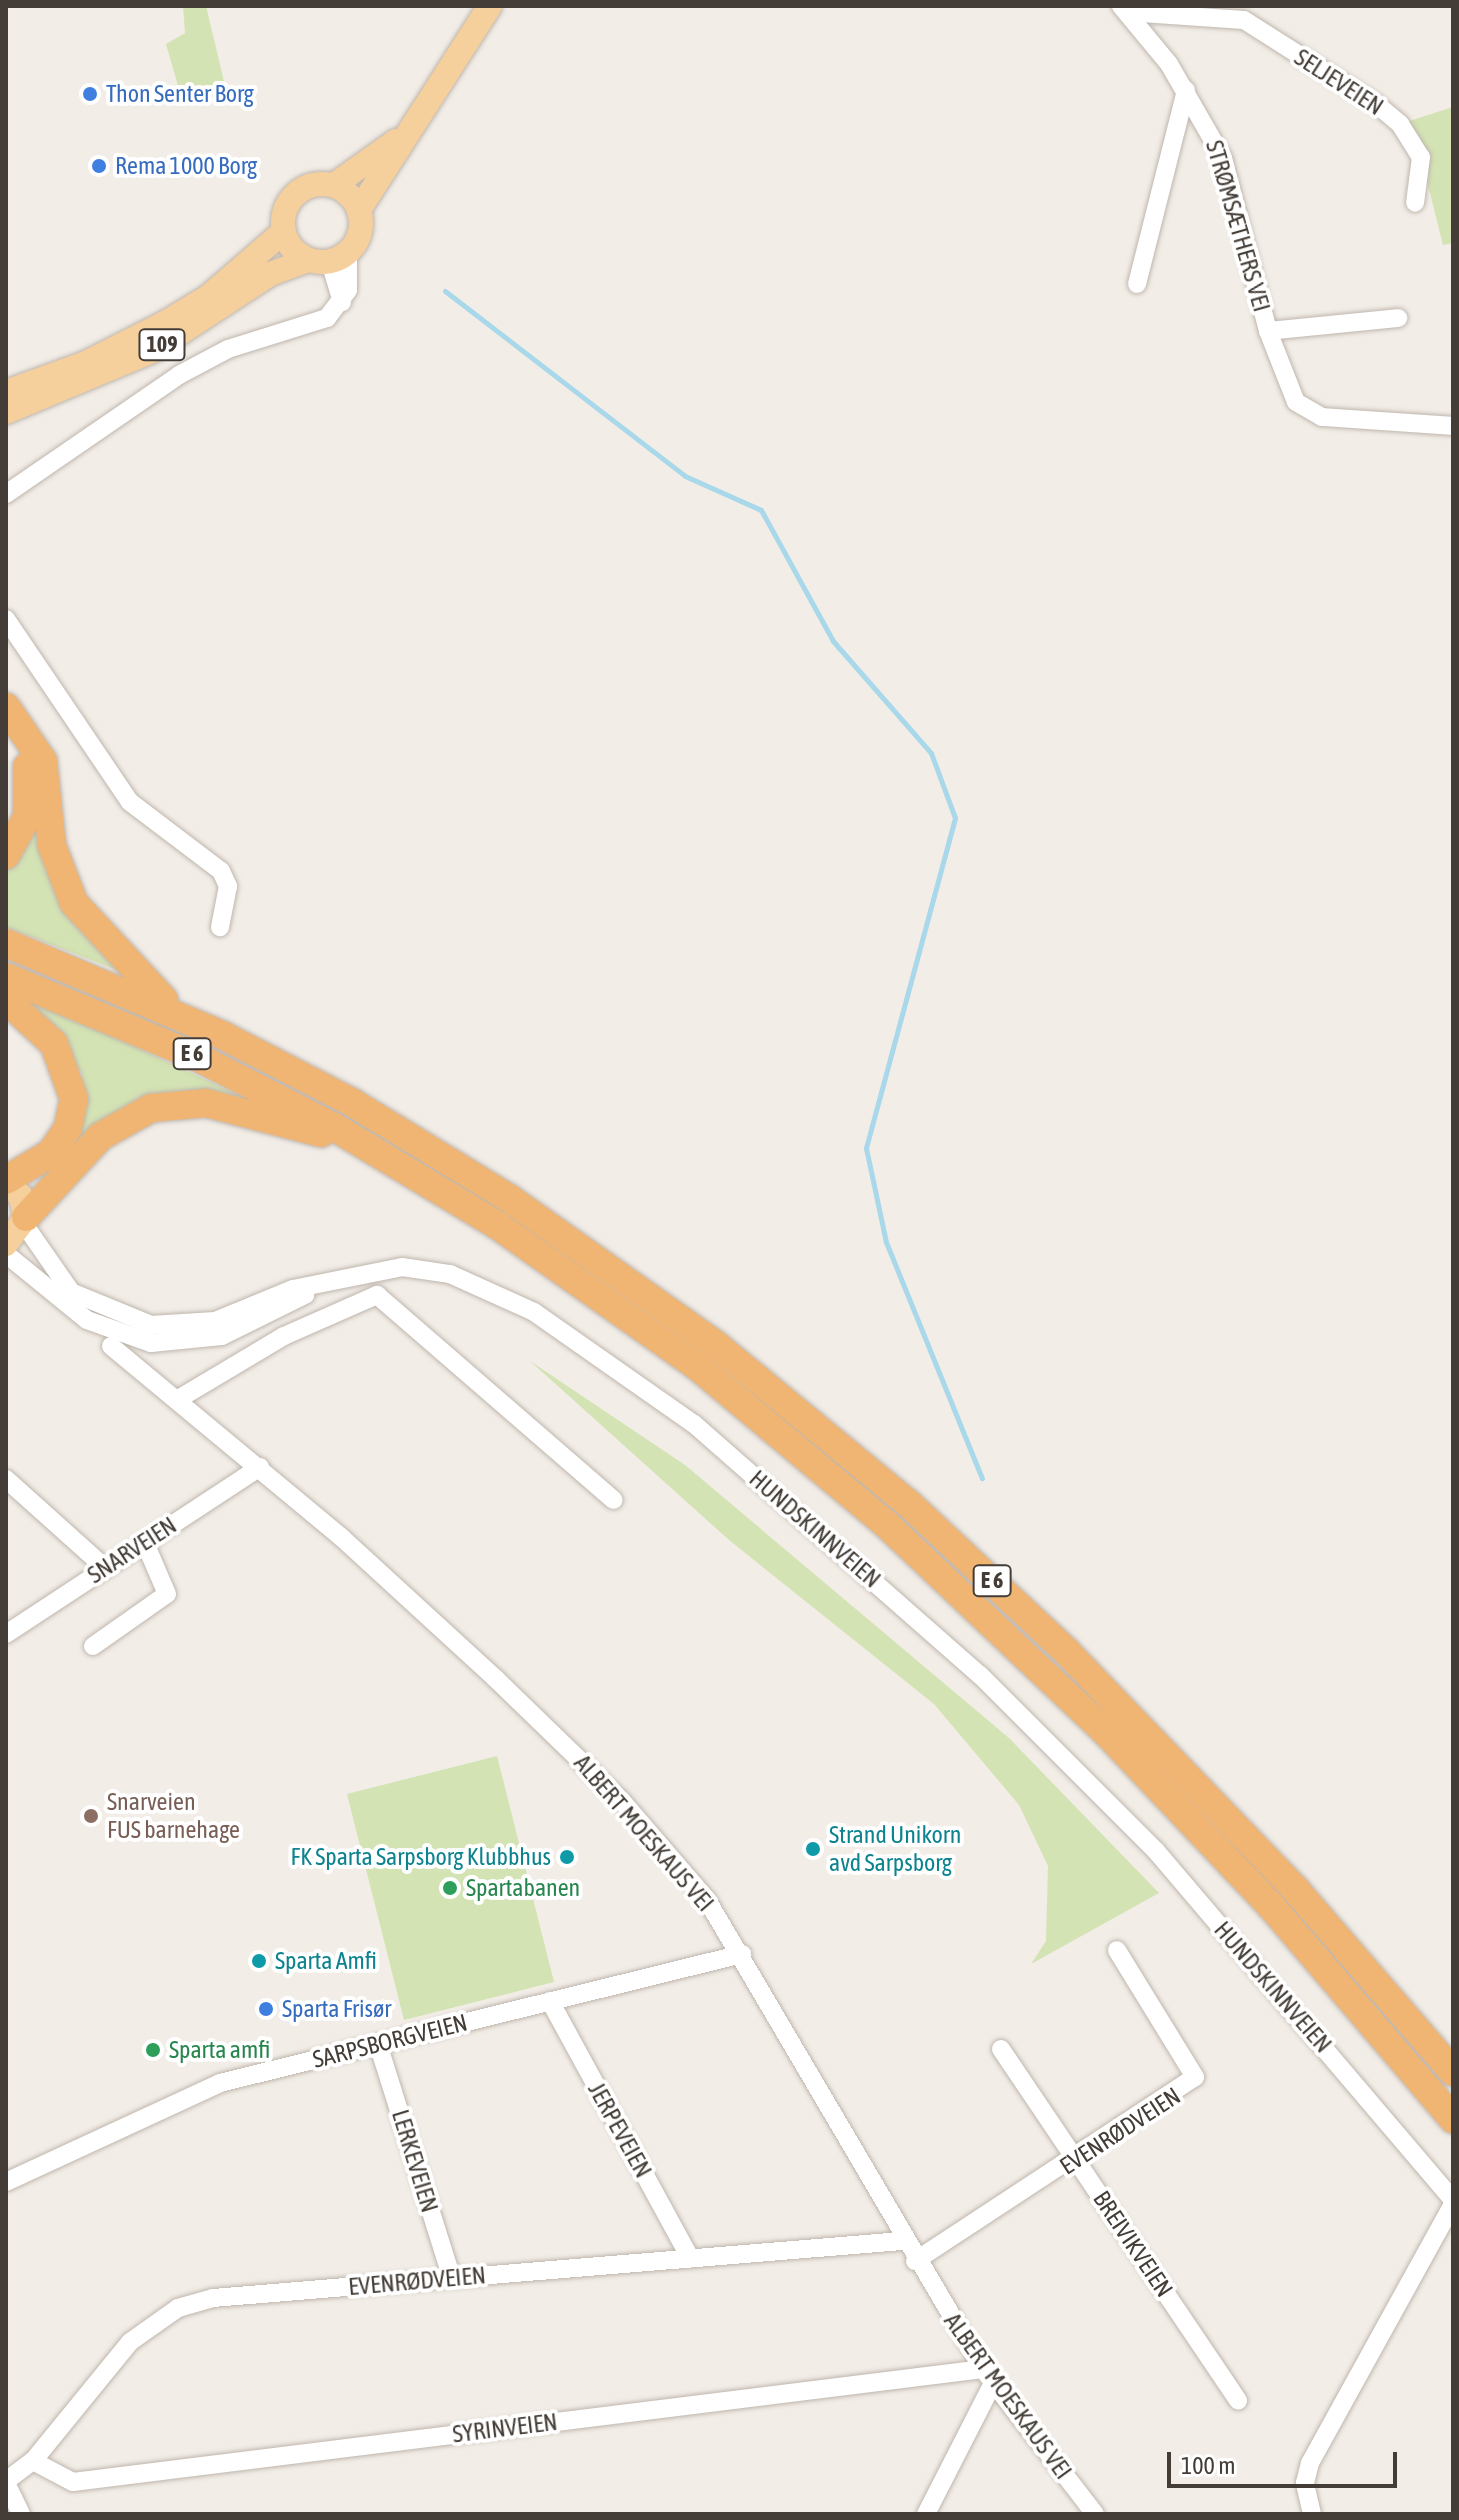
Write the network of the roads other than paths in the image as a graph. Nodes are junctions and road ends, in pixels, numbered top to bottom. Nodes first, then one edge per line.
1 (490, 6) edge
2 (1124, 9) edge
3 (1242, 13) edge
4 (1186, 90) junction
5 (404, 135) junction
6 (334, 185) junction
7 (1415, 203) dead end
8 (359, 210) junction
9 (283, 232) junction
10 (328, 258) junction
11 (1137, 284) dead end
12 (1398, 318) dead end
13 (1268, 331) junction
14 (6, 392) edge
15 (6, 412) edge
16 (1453, 426) edge
17 (6, 494) edge
18 (6, 619) edge
19 (6, 707) edge
20 (6, 728) edge
21 (6, 855) edge
22 (220, 927) dead end
23 (6, 943) edge
24 (6, 977) edge
25 (6, 1000) edge
26 (183, 1017) junction
27 (370, 1148) junction
28 (6, 1182) edge
29 (25, 1221) junction
30 (6, 1244) edge
31 (6, 1254) edge
32 (326, 1282) junction
33 (111, 1346) dead end
34 (180, 1398) junction
35 (260, 1467) junction
36 (6, 1479) edge
37 (614, 1500) dead end
38 (145, 1543) junction
39 (104, 1567) junction
40 (6, 1634) edge
41 (93, 1646) dead end
42 (1117, 1950) dead end
43 (742, 1954) junction
44 (550, 2001) junction
45 (378, 2044) junction
46 (1001, 2049) dead end
47 (1453, 2072) edge
48 (1453, 2119) edge
49 (6, 2160) edge
50 (1077, 2160) junction
51 (10, 2180) edge
52 (1453, 2202) edge
53 (902, 2241) junction
54 (690, 2258) junction
55 (915, 2261) junction
56 (452, 2278) junction
57 (988, 2376) junction
58 (1238, 2400) dead end
59 (33, 2461) junction
60 (6, 2482) edge
61 (21, 2514) edge
62 (926, 2514) edge
63 (1095, 2514) edge
64 (1312, 2514) edge
65 (1323, 2514) edge
66 (1333, 2514) edge

1 - 5 main road, 109
2 - 3 street
2 - 4 street, STRØMSÆTHERS VEI
3 - 7 street, SELJEVEIEN
4 - 11 street
4 - 13 street, STRØMSÆTHERS VEI
5 - 6 main road, 109
5 - 8 main road, 109
6 - 8 main road
6 - 9 main road, 109
8 - 10 main road, 109
9 - 10 main road
9 - 14 main road, 109
10 - 15 main road, 109
10 - 17 street
12 - 13 street, STRØMSÆTHERS VEI
13 - 16 street, STRØMSÆTHERS VEI
18 - 22 street
19 - 26 highway, E 6
20 - 21 highway
23 - 26 highway, E 6
24 - 27 highway, E 6
25 - 28 highway
26 - 47 highway, E 6
27 - 29 highway, E 6
27 - 48 highway, E 6
28 - 29 main road
29 - 30 main road
29 - 32 street, HUNDSKINNVEIEN
31 - 32 street
32 - 52 street, HUNDSKINNVEIEN
33 - 34 street, ALBERT MOESKAUS VEI
34 - 35 street, ALBERT MOESKAUS VEI
34 - 37 street
35 - 38 street, SNARVEIEN
35 - 43 street, ALBERT MOESKAUS VEI
36 - 39 street
38 - 39 street, SNARVEIEN
38 - 41 street
39 - 40 street, SNARVEIEN
42 - 50 street, EVENRØDVEIEN
43 - 44 street, SARPSBORGVEIEN
43 - 53 street, ALBERT MOESKAUS VEI
44 - 45 street, SARPSBORGVEIEN
44 - 54 street, JERPEVEIEN
45 - 51 street, SARPSBORGVEIEN
45 - 56 street, LERKEVEIEN
46 - 50 street, BREIVIKVEIEN
49 - 51 street
50 - 55 street, EVENRØDVEIEN
50 - 58 street, BREIVIKVEIEN
52 - 64 street
53 - 54 street, EVENRØDVEIEN
53 - 55 street, ALBERT MOESKAUS VEI
54 - 56 street, EVENRØDVEIEN
55 - 57 street, ALBERT MOESKAUS VEI
56 - 59 street, EVENRØDVEIEN
57 - 59 street, SYRINVEIEN
57 - 62 street
57 - 63 street, ALBERT MOESKAUS VEI
59 - 60 street, EVENRØDVEIEN
60 - 61 street
65 - 66 street

